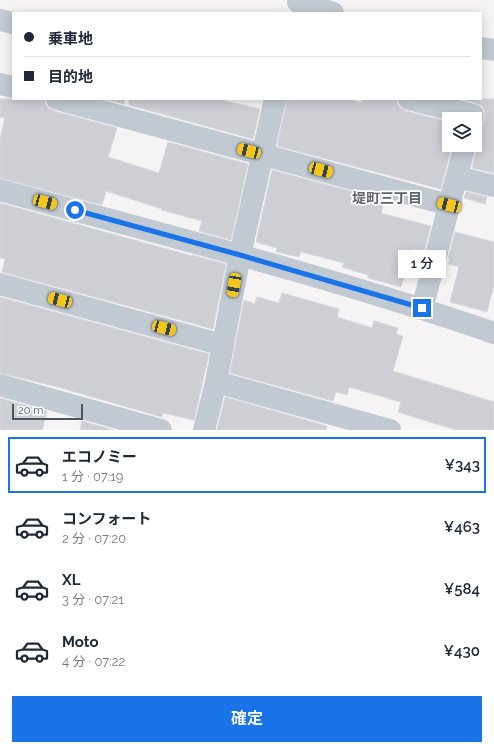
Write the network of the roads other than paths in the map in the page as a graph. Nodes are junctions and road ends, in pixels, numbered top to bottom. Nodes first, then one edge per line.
1 (297, 5) edge
2 (328, 12) edge
3 (0, 20) edge
4 (12, 23) edge
5 (482, 48) edge
6 (494, 50) edge
7 (0, 84) edge
8 (12, 87) edge
9 (60, 100) edge
10 (275, 100) edge
11 (413, 100) edge
12 (461, 112) edge
13 (463, 152) edge
14 (263, 155) junction
15 (457, 176) junction
16 (494, 186) edge
17 (0, 190) edge
18 (449, 205) junction
19 (240, 255) junction
20 (0, 284) edge
21 (422, 308) junction
22 (494, 333) edge
23 (223, 345) junction
24 (216, 382) junction
25 (0, 385) edge
26 (161, 430) edge
27 (204, 430) edge
28 (390, 430) edge

1 - 2 street
3 - 4 street
5 - 6 street
7 - 8 street
9 - 14 street
10 - 14 street
11 - 12 street
13 - 15 street
14 - 18 street
14 - 19 street
15 - 16 street
15 - 18 street
17 - 19 street
18 - 21 street
19 - 21 street
19 - 23 street
20 - 23 street
21 - 22 street
23 - 24 street
24 - 27 street
24 - 28 street
25 - 26 street

